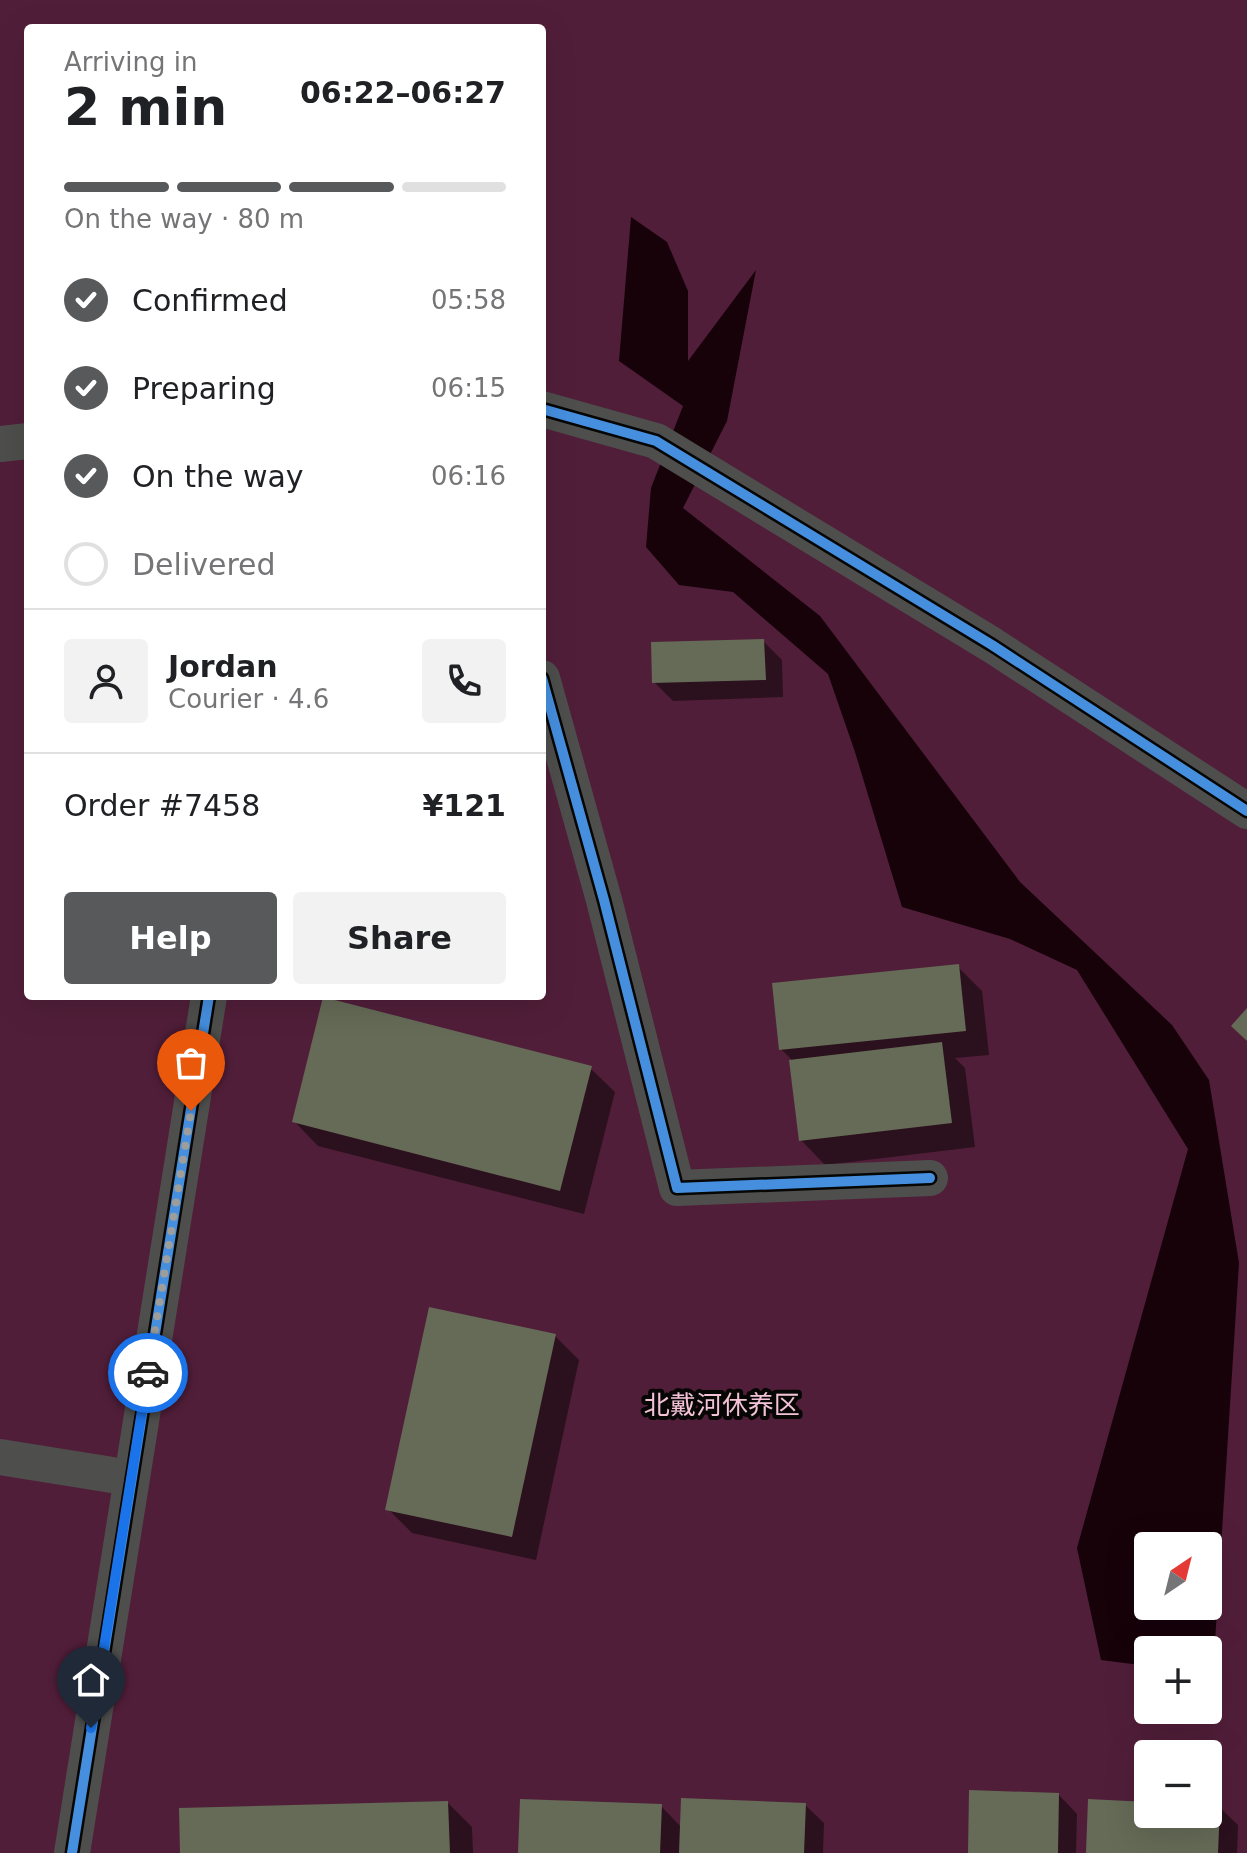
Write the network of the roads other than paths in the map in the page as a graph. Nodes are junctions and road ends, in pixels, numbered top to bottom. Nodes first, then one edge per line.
1 (546, 410) edge
2 (24, 441) edge
3 (0, 444) edge
4 (546, 692) edge
5 (1247, 811) edge
6 (208, 1000) edge
7 (930, 1178) dead end
8 (0, 1457) edge
9 (131, 1478) junction
10 (72, 1853) edge

1 - 5 street
2 - 3 street
4 - 7 street
6 - 9 street
8 - 9 street
9 - 10 street

